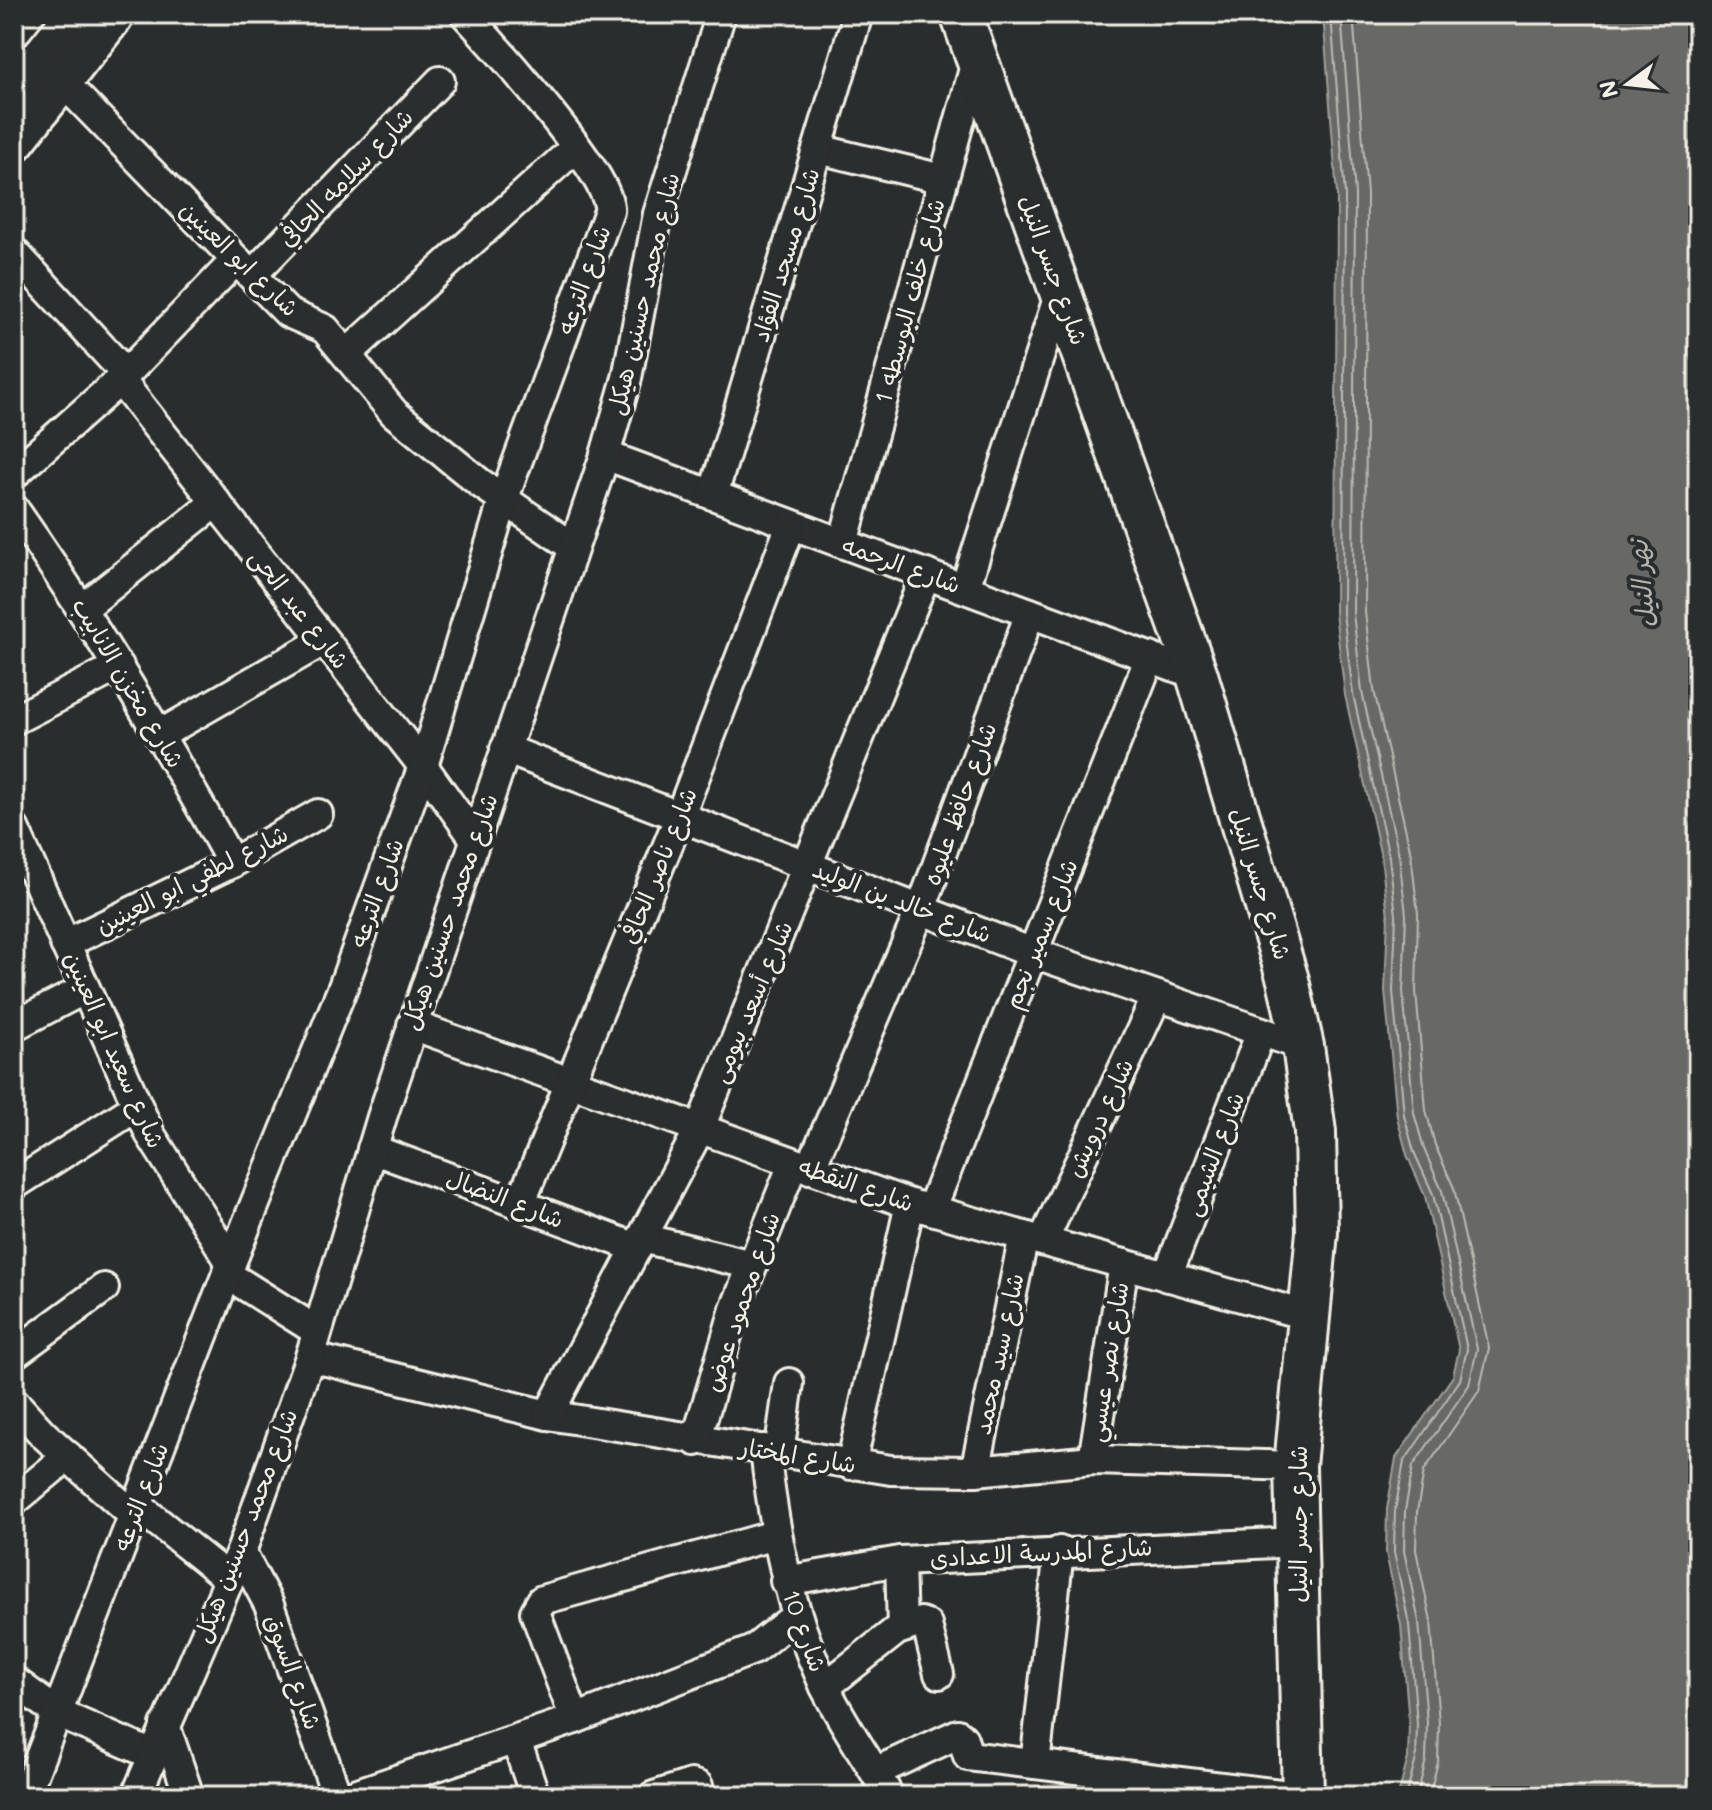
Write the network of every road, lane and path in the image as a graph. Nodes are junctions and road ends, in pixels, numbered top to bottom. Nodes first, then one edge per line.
1 (77, 14) edge
2 (114, 14) edge
3 (465, 14) edge
4 (721, 14) edge
5 (858, 14) edge
6 (961, 14) edge
7 (977, 58) junction
8 (30, 77) edge
9 (440, 81) dead end
10 (14, 141) edge
11 (575, 148) junction
12 (818, 149) junction
13 (943, 179) junction
14 (14, 252) edge
15 (244, 268) junction
16 (1060, 292) junction
17 (348, 353) junction
18 (123, 377) junction
19 (605, 455) junction
20 (14, 474) edge
21 (713, 495) junction
22 (504, 498) junction
23 (216, 502) junction
24 (14, 509) edge
25 (791, 525) junction
26 (843, 543) junction
27 (573, 547) junction
28 (926, 574) junction
29 (965, 588) junction
30 (83, 608) junction
31 (1030, 613) junction
32 (323, 641) junction
33 (1150, 657) junction
34 (119, 666) junction
35 (1197, 675) junction
36 (14, 720) edge
37 (161, 734) junction
38 (505, 749) junction
39 (423, 766) junction
40 (318, 814) dead end
41 (679, 818) junction
42 (14, 828) edge
43 (475, 839) junction
44 (232, 863) junction
45 (809, 867) junction
46 (22, 868) edge
47 (921, 909) junction
48 (65, 944) junction
49 (1033, 953) junction
50 (85, 989) junction
51 (1157, 996) junction
52 (412, 1025) junction
53 (14, 1026) edge
54 (1261, 1032) junction
55 (1303, 1046) junction
56 (570, 1085) junction
57 (136, 1107) junction
58 (699, 1130) junction
59 (372, 1149) junction
60 (802, 1167) junction
61 (14, 1185) edge
62 (520, 1204) junction
63 (921, 1207) junction
64 (1033, 1239) junction
65 (640, 1243) junction
66 (1124, 1264) junction
67 (752, 1265) junction
68 (230, 1269) junction
69 (1167, 1277) junction
70 (104, 1288) dead end
71 (1309, 1316) junction
72 (313, 1344) junction
73 (14, 1354) edge
74 (789, 1383) dead end
75 (14, 1402) edge
76 (548, 1415) junction
77 (696, 1441) junction
78 (772, 1451) junction
79 (68, 1456) junction
80 (1093, 1460) junction
81 (851, 1465) junction
82 (1295, 1466) junction
83 (975, 1471) junction
84 (14, 1501) edge
85 (136, 1511) junction
86 (775, 1535) junction
87 (1298, 1542) junction
88 (1059, 1551) junction
89 (241, 1552) junction
90 (900, 1561) junction
91 (229, 1579) junction
92 (785, 1581) junction
93 (796, 1616) junction
94 (902, 1628) junction
95 (939, 1674) dead end
96 (14, 1681) edge
97 (825, 1687) junction
98 (57, 1713) junction
99 (575, 1719) junction
100 (165, 1725) junction
101 (516, 1740) junction
102 (153, 1755) junction
103 (1035, 1764) junction
104 (882, 1784) edge
105 (1114, 1785) edge
106 (25, 1796) edge
107 (136, 1796) edge
108 (189, 1796) edge
109 (337, 1796) edge
110 (349, 1796) edge
111 (535, 1796) edge
112 (654, 1796) edge
113 (701, 1796) edge
114 (1297, 1796) edge
115 (1303, 1796) edge

1 - 8 street
2 - 8 street
3 - 11 street, شارع الترعه
4 - 19 street, شارع محمد حسنين هيكل
5 - 12 street, شارع مسجد الفؤاد
6 - 7 street, شارع جسر النيل
7 - 13 street, شارع خلف البوسطه 1
7 - 16 street, شارع جسر النيل
8 - 10 street
8 - 15 street, شارع ابو العينين
9 - 15 street, شارع سلامه الحافي
11 - 17 street
11 - 22 street, شارع الترعه
12 - 13 street
12 - 21 street, شارع مسجد الفؤاد
13 - 26 street, شارع خلف البوسطه 1
14 - 18 street, شارع عبد الحى
15 - 17 street, شارع ابو العينين
15 - 18 street
16 - 29 street
16 - 35 street, شارع جسر النيل
17 - 22 street, شارع ابو العينين
18 - 20 street
18 - 23 street, شارع عبد الحى
19 - 21 street, شارع الرحمه
19 - 27 street, شارع محمد حسنين هيكل
21 - 25 street, شارع الرحمه
22 - 27 street, شارع ابو العينين
22 - 39 street, شارع الترعه
23 - 30 street
23 - 32 street, شارع عبد الحى
24 - 30 street, شارع مخزن الانابيب
25 - 26 street, شارع الرحمه
25 - 41 street, شارع ناصر الحافي
26 - 28 street, شارع الرحمه
27 - 38 street, شارع محمد حسنين هيكل
28 - 29 street, شارع الرحمه
28 - 45 street, شارع أسعد بيومى
29 - 31 street, شارع الرحمه
30 - 34 street, شارع مخزن الانابيب
31 - 33 street, شارع الرحمه
31 - 47 street, شارع حافظ عليوه
32 - 37 street
32 - 39 street, شارع عبد الحى
33 - 35 street, شارع الرحمه
33 - 49 street, شارع سمير نجم
34 - 36 street
34 - 37 street, شارع مخزن الانابيب
35 - 55 street, شارع جسر النيل
37 - 44 street, شارع مخزن الانابيب
38 - 41 street, شارع خالد بن الوليد
38 - 43 street, شارع محمد حسنين هيكل
39 - 43 street, شارع عبد الحى
39 - 68 street, شارع الترعه
40 - 44 street, شارع لطفي ابو العينين
41 - 45 street, شارع خالد بن الوليد
41 - 56 street, شارع ناصر الحافي
42 - 46 street, شارع سعيد ابو العينين
43 - 52 street, شارع محمد حسنين هيكل
44 - 48 street, شارع لطفي ابو العينين
45 - 47 street, شارع خالد بن الوليد
45 - 58 street, شارع أسعد بيومى
46 - 48 street, شارع سعيد ابو العينين
47 - 49 street, شارع خالد بن الوليد
47 - 60 street, شارع حافظ عليوه
48 - 50 street, شارع سعيد ابو العينين
49 - 51 street, شارع خالد بن الوليد
49 - 63 street, شارع سمير نجم
50 - 53 street
50 - 57 street, شارع سعيد ابو العينين
51 - 54 street, شارع خالد بن الوليد
51 - 64 street, شارع درويش
52 - 56 street, شارع النقطه
52 - 59 street, شارع محمد حسنين هيكل
54 - 55 street, شارع خالد بن الوليد
54 - 69 street, شارع الشيمى
55 - 71 street, شارع جسر النيل
56 - 58 street, شارع النقطه
56 - 62 street, شارع ناصر الحافي
57 - 61 street
57 - 68 street, شارع سعيد ابو العينين
58 - 60 street, شارع النقطه
58 - 65 street, شارع أسعد بيومى
59 - 62 street, شارع النضال
59 - 72 street, شارع محمد حسنين هيكل
60 - 63 street, شارع النقطه
60 - 67 street, شارع محمود عوض
62 - 65 street, شارع النضال
63 - 64 street, شارع النقطه
63 - 81 street, شارع سمير نجم
64 - 66 street, شارع النقطه
64 - 83 street, شارع سيد محمد
65 - 67 street, شارع النضال
65 - 76 street, شارع أسعد بيومى
66 - 69 street, شارع النقطه
66 - 80 street, شارع نصر عيسي
67 - 77 street, شارع محمود عوض
68 - 72 street, شارع المختار
68 - 85 street, شارع الترعه
69 - 71 street, شارع النقطه
70 - 73 street
71 - 82 street, شارع جسر النيل
72 - 76 street, شارع المختار
72 - 89 street, شارع محمد حسنين هيكل
74 - 78 street, شارع 10
75 - 79 street
76 - 77 street, شارع المختار
77 - 78 street, شارع المختار
78 - 81 street, شارع المختار
78 - 86 street, شارع 10
79 - 84 street
79 - 85 street
80 - 82 street, شارع المختار
80 - 83 street, شارع المختار
81 - 83 street, شارع المختار
82 - 87 street, شارع جسر النيل
85 - 91 street
85 - 98 street, شارع الترعه
86 - 92 street, شارع 10
86 - 99 street
87 - 88 street, شارع المدرسة الاعدادى
87 - 115 street, شارع جسر النيل
88 - 90 street, شارع المدرسة الاعدادى
88 - 103 street
89 - 91 street, شارع محمد حسنين هيكل
89 - 109 street, شارع السوق
90 - 92 street, شارع المدرسة الاعدادى
90 - 94 street
91 - 100 street, شارع محمد حسنين هيكل
92 - 93 street, شارع 10
93 - 97 street, شارع 10
93 - 99 street
94 - 95 street
94 - 97 street
96 - 98 street
97 - 104 street, شارع 10
98 - 102 street
98 - 106 street, شارع الترعه
99 - 101 street
100 - 102 street, شارع محمد حسنين هيكل
100 - 108 street
101 - 110 street
101 - 111 street
102 - 107 street, شارع محمد حسنين هيكل
103 - 104 street
103 - 105 street
105 - 114 street
112 - 113 street

